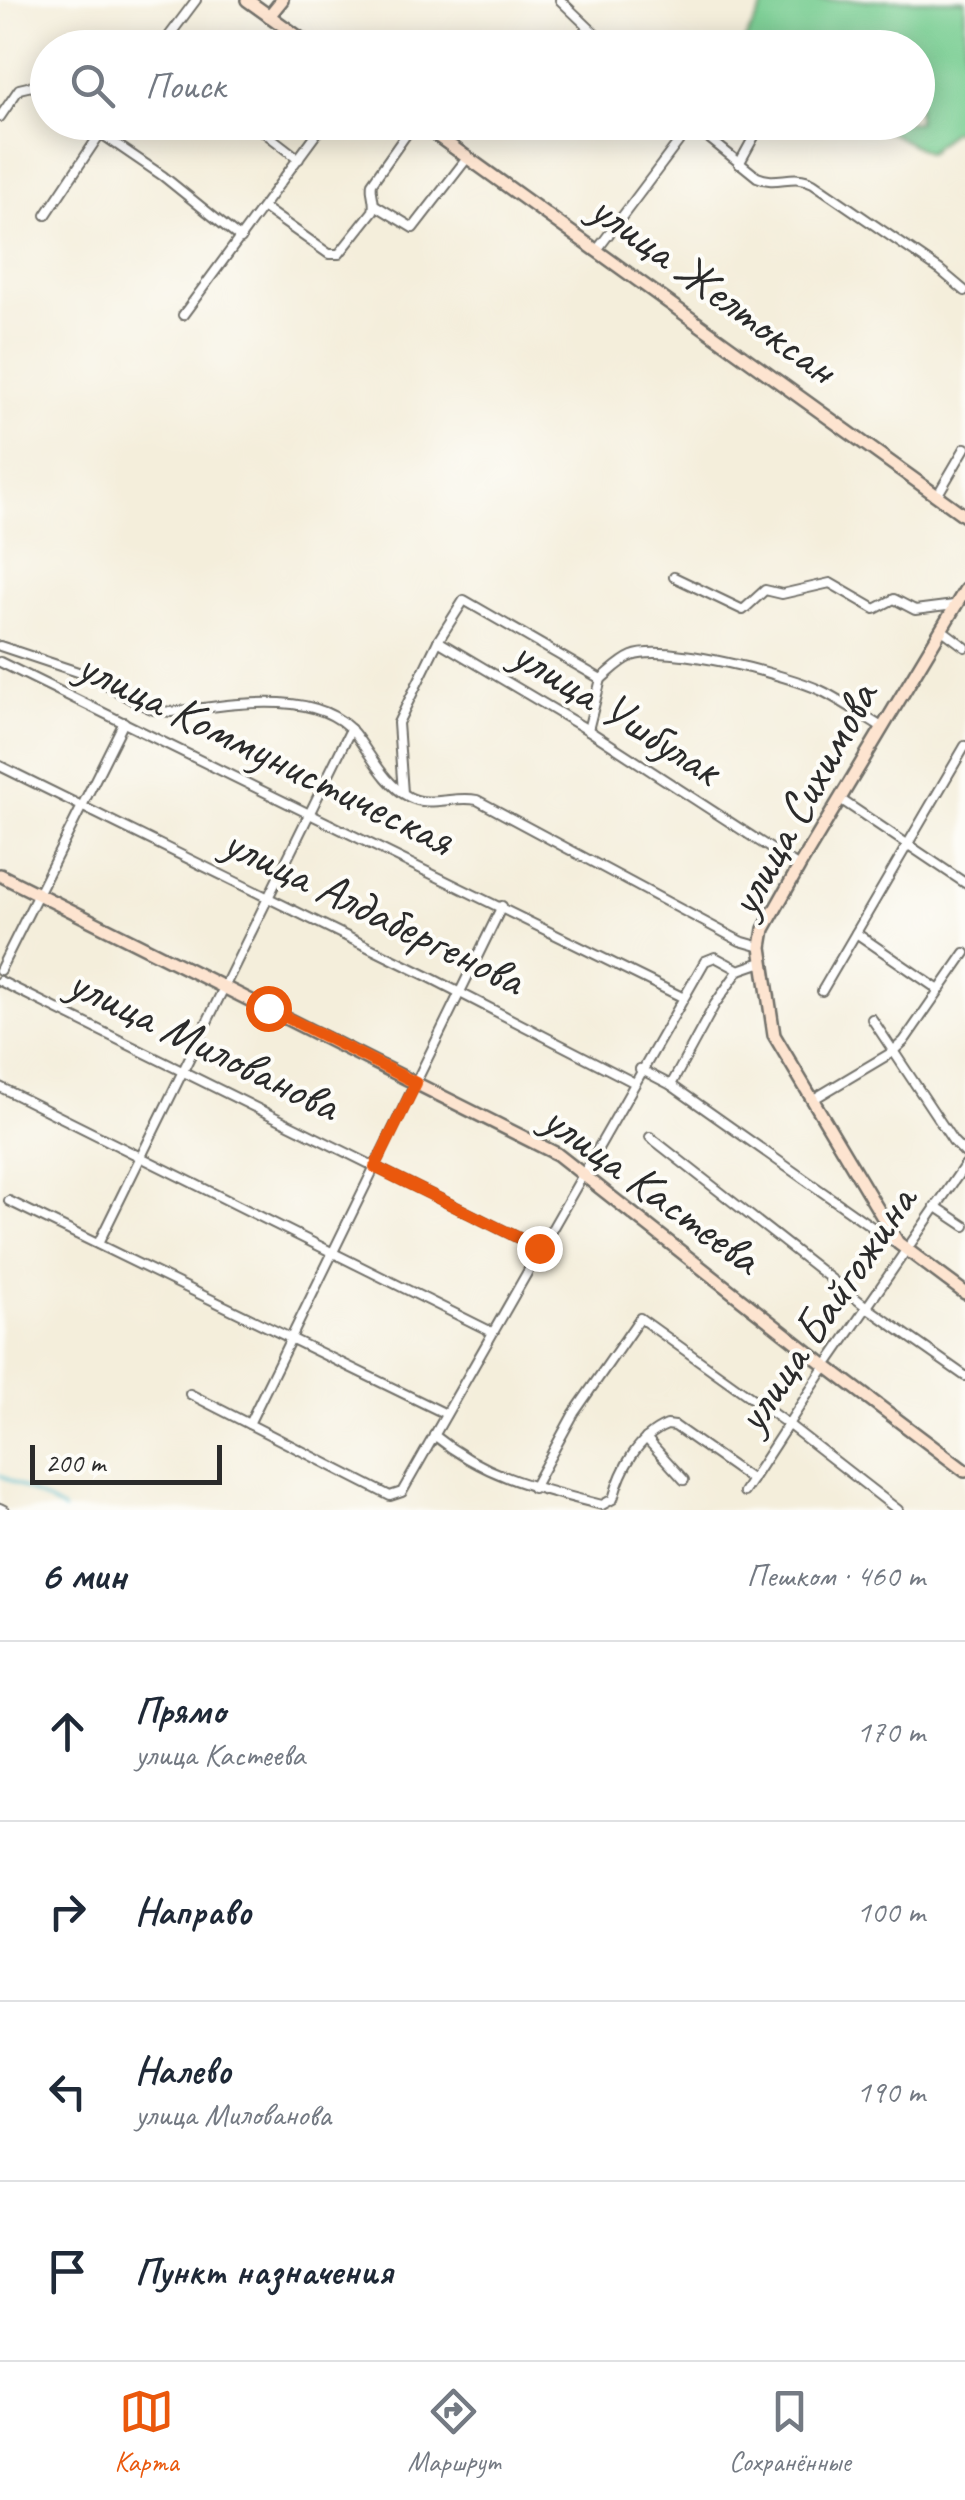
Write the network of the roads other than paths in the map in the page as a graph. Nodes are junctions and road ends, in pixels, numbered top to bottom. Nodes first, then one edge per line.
1 (196, 0) edge
2 (247, 0) edge
3 (282, 0) edge
4 (560, 0) edge
5 (269, 16) junction
6 (174, 30) edge
7 (289, 30) edge
8 (591, 30) edge
9 (30, 86) edge
10 (0, 117) edge
11 (96, 140) edge
12 (109, 140) edge
13 (274, 140) edge
14 (313, 140) edge
15 (403, 140) edge
16 (443, 140) edge
17 (678, 140) edge
18 (710, 140) edge
19 (752, 140) edge
20 (468, 157) junction
21 (299, 160) junction
22 (739, 164) junction
23 (375, 206) junction
24 (264, 208) junction
25 (46, 214) dead end
26 (241, 239) junction
27 (597, 250) junction
28 (965, 292) edge
29 (183, 316) dead end
30 (965, 448) edge
31 (937, 496) junction
32 (965, 516) edge
33 (674, 578) dead end
34 (965, 590) edge
35 (954, 605) junction
36 (941, 629) junction
37 (438, 640) junction
38 (0, 646) edge
39 (965, 647) edge
40 (0, 662) edge
41 (601, 679) junction
42 (124, 722) junction
43 (882, 728) junction
44 (351, 729) junction
45 (588, 730) junction
46 (965, 746) edge
47 (0, 766) edge
48 (403, 794) junction
49 (840, 799) junction
50 (81, 808) junction
51 (311, 813) junction
52 (908, 846) junction
53 (799, 867) junction
54 (0, 875) edge
55 (965, 884) edge
56 (38, 894) junction
57 (268, 899) junction
58 (502, 906) junction
59 (856, 933) junction
60 (761, 947) junction
61 (965, 953) edge
62 (762, 962) junction
63 (0, 970) edge
64 (739, 970) junction
65 (0, 981) edge
66 (224, 986) junction
67 (940, 990) junction
68 (822, 991) dead end
69 (460, 993) junction
70 (682, 997) junction
71 (872, 1019) dead end
72 (892, 1052) junction
73 (640, 1069) junction
74 (183, 1071) junction
75 (633, 1082) junction
76 (416, 1083) junction
77 (671, 1085) junction
78 (0, 1087) edge
79 (812, 1100) junction
80 (650, 1137) dead end
81 (965, 1152) edge
82 (140, 1158) junction
83 (965, 1166) edge
84 (375, 1167) junction
85 (583, 1172) junction
86 (10, 1201) dead end
87 (935, 1206) junction
88 (965, 1226) edge
89 (98, 1244) junction
90 (902, 1247) junction
91 (539, 1248) junction
92 (334, 1253) junction
93 (965, 1293) edge
94 (868, 1308) junction
95 (492, 1332) junction
96 (292, 1339) junction
97 (826, 1366) junction
98 (965, 1376) edge
99 (190, 1394) dead end
100 (446, 1414) junction
101 (249, 1424) junction
102 (789, 1425) junction
103 (434, 1435) junction
104 (646, 1438) junction
105 (965, 1471) edge
106 (678, 1478) dead end
107 (752, 1480) junction
108 (533, 1488) junction
109 (744, 1492) dead end
110 (898, 1510) edge

1 - 6 street
2 - 5 street
3 - 5 street
4 - 8 street
5 - 7 street
9 - 10 street
11 - 25 street
12 - 26 street
13 - 21 street
14 - 21 street
15 - 23 street
16 - 20 street, улица Желтоксан
17 - 27 street
18 - 22 street
19 - 22 street
20 - 23 street
20 - 27 street, улица Желтоксан
21 - 24 street
22 - 28 street
23 - 24 street
24 - 26 street
26 - 29 street
27 - 31 street, улица Желтоксан
30 - 31 street
31 - 32 street, улица Желтоксан
33 - 35 street
34 - 35 street, улица Сихимова
35 - 36 street, улица Сихимова
36 - 39 street
36 - 43 street, улица Сихимова
37 - 41 street, улица Ушбулак
37 - 45 street, улица Ушбулак
37 - 48 street
38 - 44 street
40 - 42 street, улица Коммунистическая
41 - 43 street
41 - 45 street
42 - 50 street
42 - 51 street, улица Коммунистическая
43 - 49 street, улица Сихимова
44 - 48 street
44 - 51 street
45 - 53 street, улица Ушбулак
46 - 52 street
47 - 50 street, улица Алдабергенова
48 - 60 street
49 - 52 street
49 - 53 street, улица Сихимова
50 - 56 street
50 - 57 street, улица Алдабергенова
51 - 57 street
51 - 58 street, улица Коммунистическая
52 - 55 street
52 - 59 street
53 - 60 street, улица Сихимова
54 - 56 street, улица Кастеева
56 - 63 street
56 - 66 street, улица Кастеева
57 - 66 street
57 - 69 street, улица Алдабергенова
58 - 69 street
58 - 70 street, улица Коммунистическая
59 - 67 street
59 - 68 street
60 - 62 street, улица Сихимова
61 - 67 street
62 - 64 street, улица Сихимова
62 - 79 street
64 - 70 street
64 - 77 street, улица Сихимова
65 - 74 street, улица Милованова
66 - 74 street
66 - 76 street, улица Кастеева
67 - 72 street
69 - 75 street, улица Алдабергенова
69 - 76 street
70 - 73 street
71 - 72 street
72 - 79 street
72 - 81 street
73 - 75 street
73 - 77 street
74 - 82 street
74 - 84 street, улица Милованова
75 - 85 street
76 - 84 street
76 - 85 street, улица Кастеева
77 - 90 street
78 - 82 street
79 - 90 street
80 - 94 street
82 - 89 street
82 - 92 street
83 - 87 street, улица Байгожина
84 - 91 street, улица Милованова
84 - 92 street
85 - 91 street
85 - 97 street, улица Кастеева
86 - 89 street
87 - 88 street
87 - 90 street, улица Байгожина
89 - 96 street
90 - 93 street
90 - 94 street, улица Байгожина
91 - 95 street
92 - 95 street
92 - 96 street
94 - 97 street, улица Байгожина
94 - 98 street
95 - 100 street
96 - 100 street
96 - 101 street
97 - 102 street, улица Байгожина
97 - 105 street, улица Кастеева
99 - 101 street
100 - 103 street
101 - 103 street
102 - 107 street, улица Байгожина
102 - 108 street
102 - 110 street
103 - 108 street
104 - 106 street
104 - 107 street
104 - 108 street
107 - 109 street, улица Байгожина

